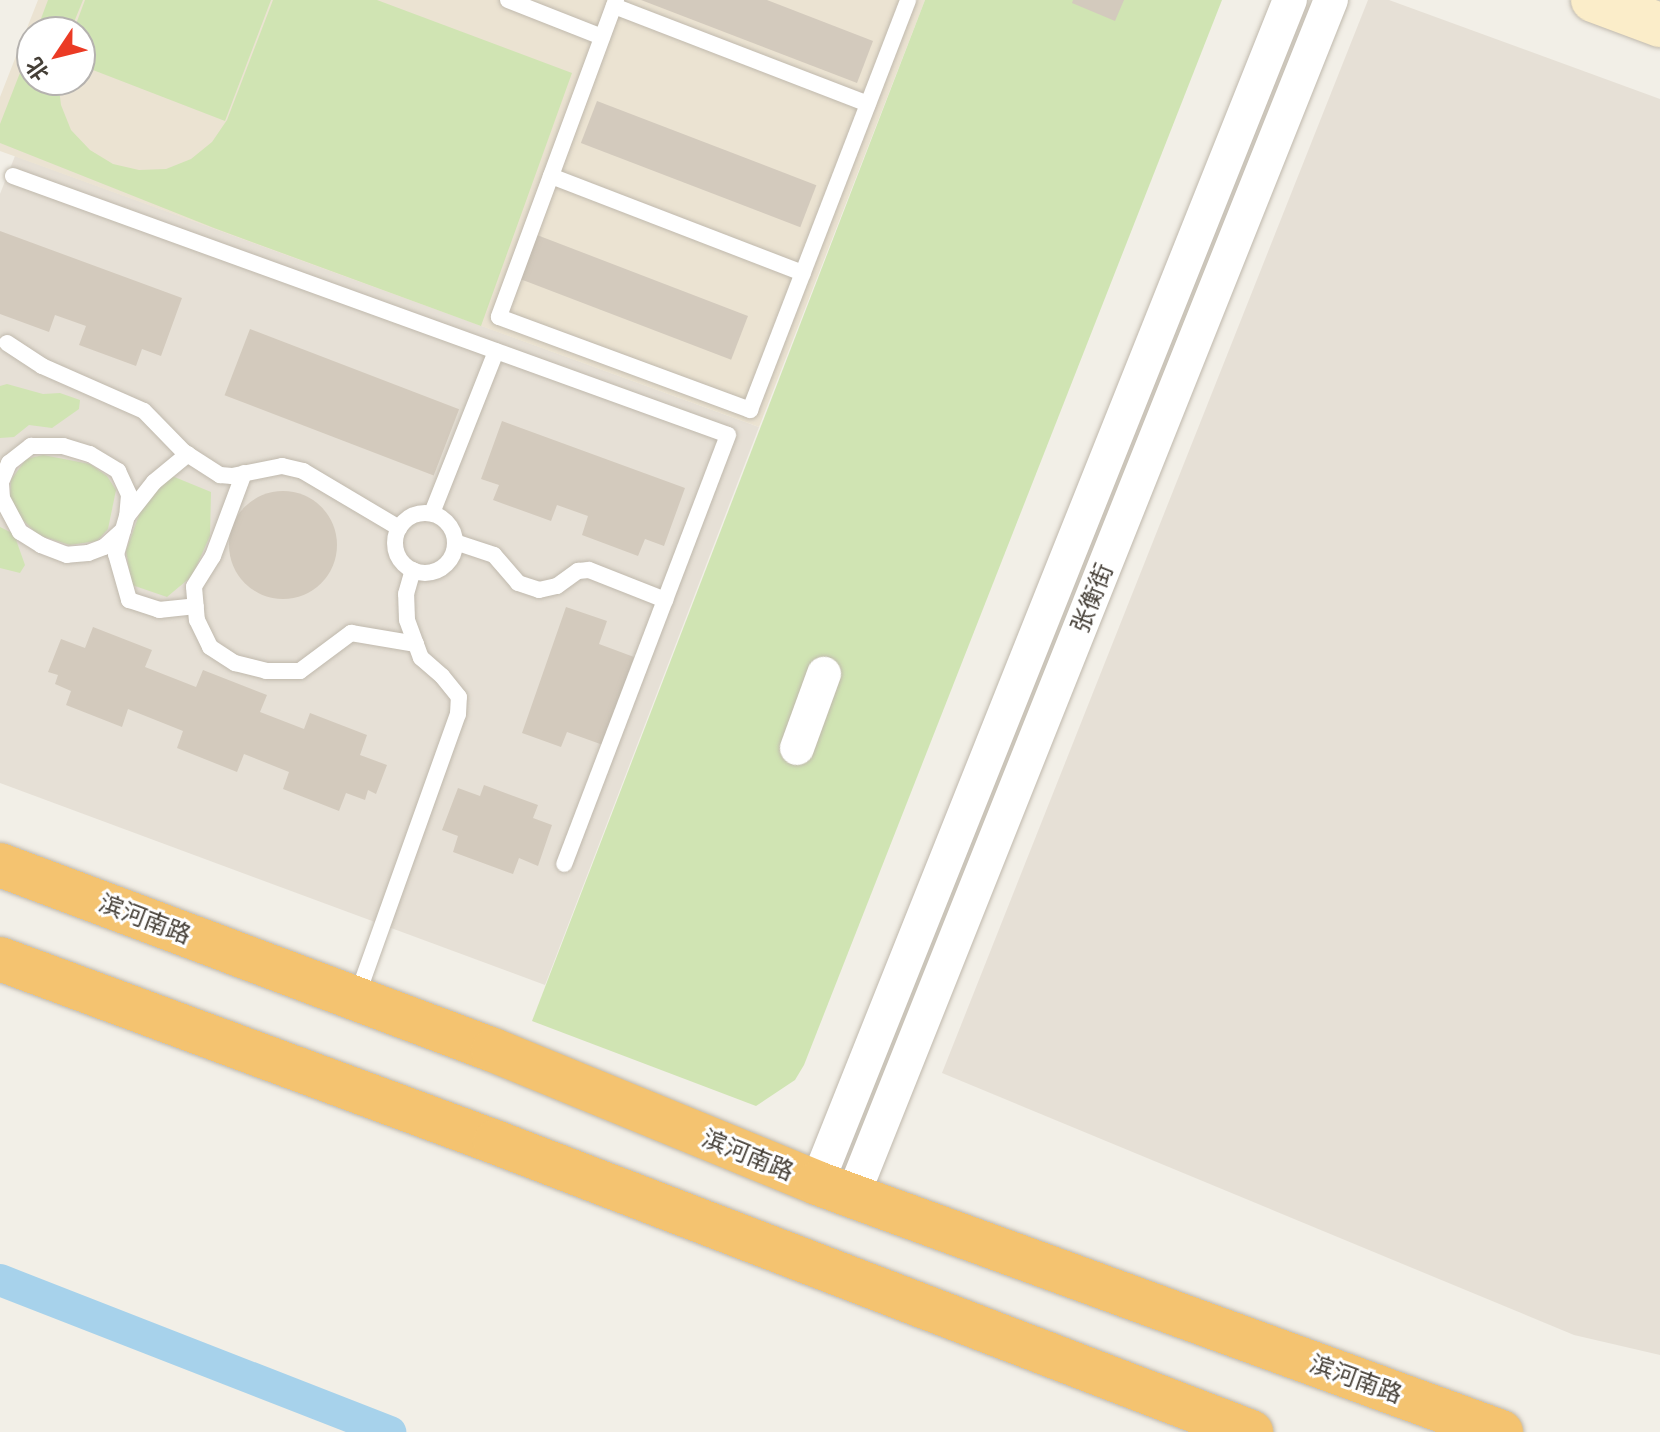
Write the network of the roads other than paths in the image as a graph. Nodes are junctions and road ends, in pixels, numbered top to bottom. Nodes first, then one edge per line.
1 (508, 0) edge
2 (908, 0) edge
3 (1290, 0) edge
4 (1331, 0) edge
5 (1593, 0) edge
6 (1652, 0) edge
7 (615, 3) edge
8 (1660, 3) edge
9 (1660, 25) edge
10 (602, 37) junction
11 (868, 104) junction
12 (13, 176) dead end
13 (551, 176) junction
14 (803, 273) junction
15 (7, 343) dead end
16 (496, 351) junction
17 (188, 454) junction
18 (244, 473) junction
19 (432, 513) junction
20 (125, 523) junction
21 (399, 528) junction
22 (455, 542) junction
23 (413, 570) junction
24 (665, 600) junction
25 (196, 606) junction
26 (416, 644) junction
27 (824, 674) dead end
28 (797, 748) dead end
29 (564, 864) dead end
30 (0, 865) edge
31 (0, 959) edge
32 (356, 999) junction
33 (835, 1189) junction
34 (1251, 1432) edge
35 (1501, 1432) edge

1 - 10 lane
2 - 11 lane
3 - 33 street, 张衡街
4 - 33 street, 张衡街
5 - 9 street
6 - 8 street
7 - 10 lane
7 - 11 lane
10 - 13 lane
11 - 14 lane
12 - 16 lane
13 - 14 lane
13 - 14 lane
15 - 17 lane
16 - 19 lane
16 - 24 lane
17 - 18 lane
17 - 20 lane
18 - 21 lane
18 - 25 lane
19 - 21 lane
19 - 22 lane
20 - 20 lane
20 - 25 lane
21 - 23 lane
22 - 23 lane
22 - 24 lane
23 - 26 lane
24 - 29 lane
25 - 26 lane
26 - 32 lane
27 - 28 street
30 - 32 highway, 滨河南路
31 - 34 highway
32 - 33 highway, 滨河南路
33 - 35 highway, 滨河南路

